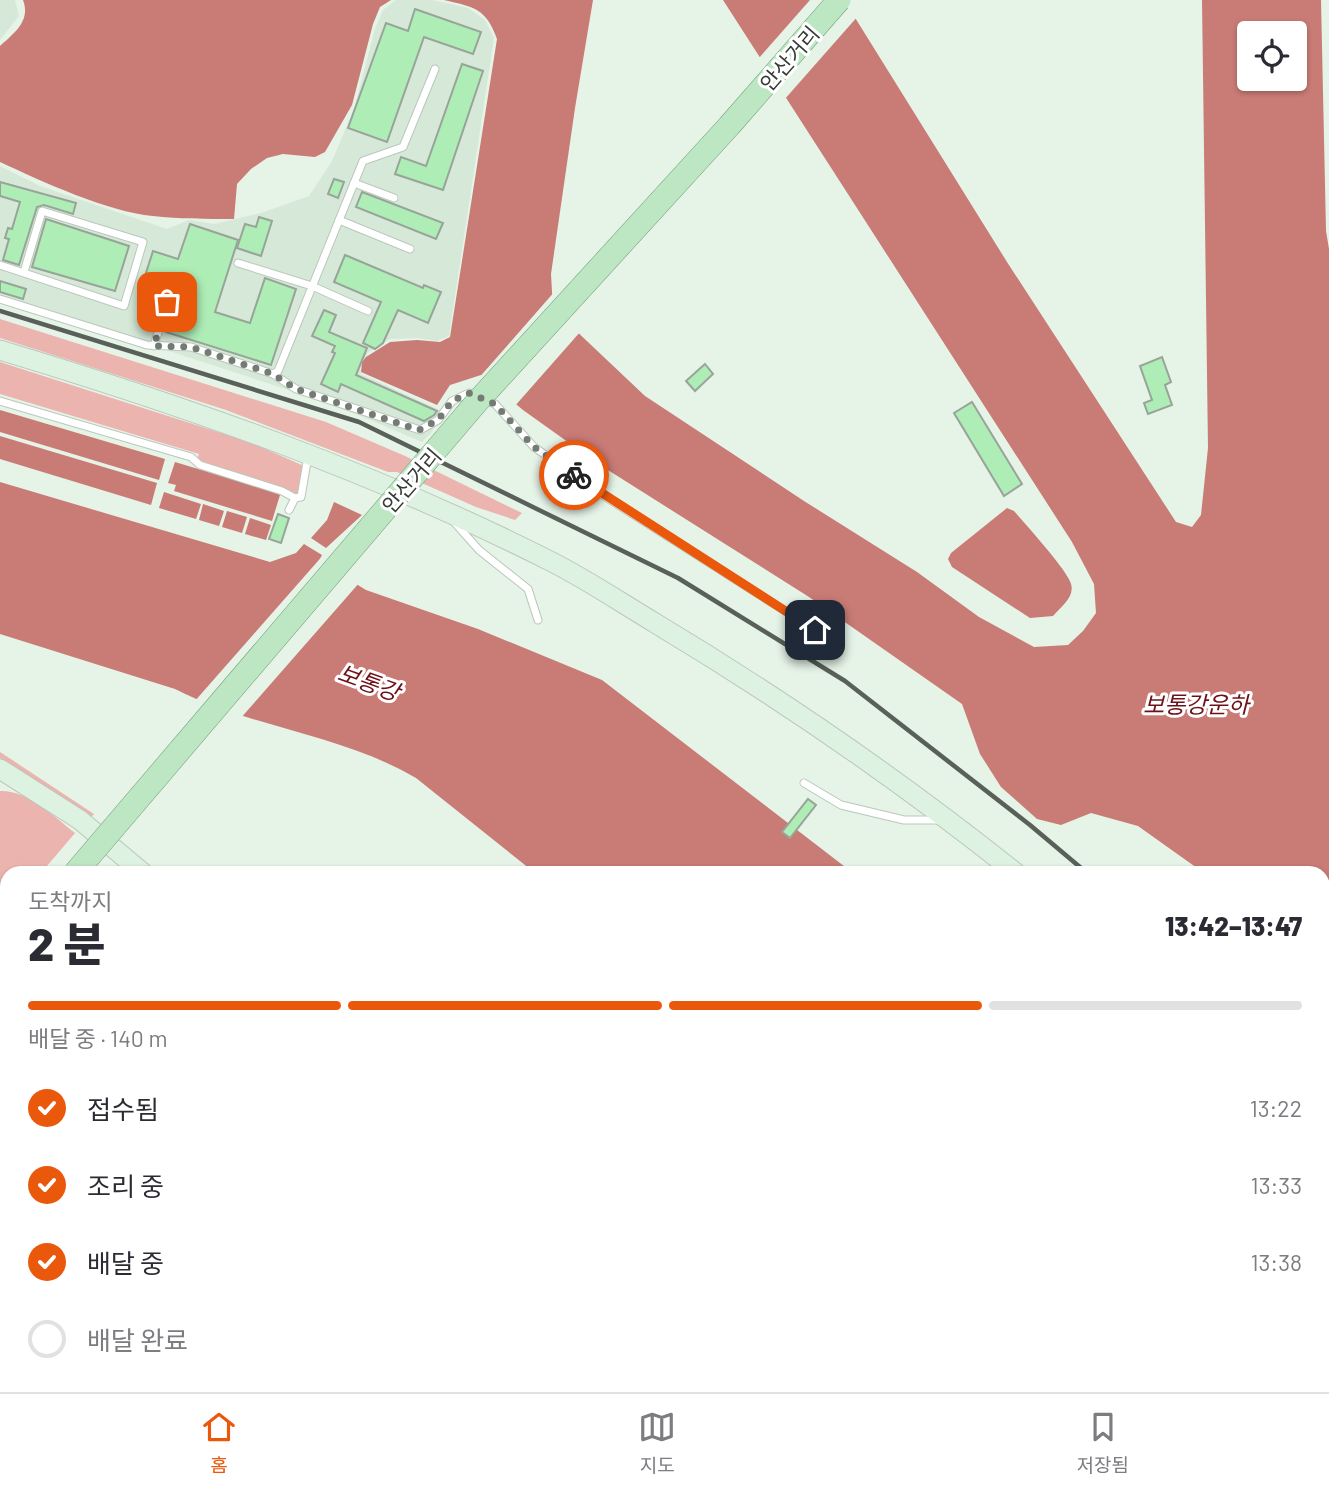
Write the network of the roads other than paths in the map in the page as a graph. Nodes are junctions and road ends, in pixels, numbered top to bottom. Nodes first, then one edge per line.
1 (839, 0) edge
2 (435, 69) dead end
3 (354, 183) junction
4 (394, 198) dead end
5 (339, 220) junction
6 (410, 249) dead end
7 (238, 263) dead end
8 (0, 265) edge
9 (24, 272) junction
10 (312, 286) junction
11 (0, 299) edge
12 (167, 302) dead end
13 (368, 311) dead end
14 (154, 346) junction
15 (0, 350) edge
16 (273, 374) junction
17 (0, 401) edge
18 (312, 454) junction
19 (295, 498) junction
20 (289, 510) dead end
21 (445, 512) junction
22 (538, 620) dead end
23 (815, 630) dead end
24 (5, 775) edge
25 (804, 783) dead end
26 (949, 820) junction
27 (81, 866) edge
28 (135, 866) edge
29 (1007, 866) edge

1 - 27 main road, 안산거리, bridge
2 - 3 lane
3 - 4 lane
3 - 5 lane
5 - 6 lane
5 - 10 lane
7 - 10 lane
8 - 9 lane
9 - 9 lane
10 - 13 lane
10 - 16 lane
11 - 14 lane
12 - 14 lane
14 - 16 lane
15 - 18 main road
16 - 23 lane
17 - 19 lane
18 - 19 lane
18 - 21 main road
19 - 20 lane
21 - 22 lane
21 - 26 main road
24 - 28 main road
25 - 26 lane
26 - 29 main road

